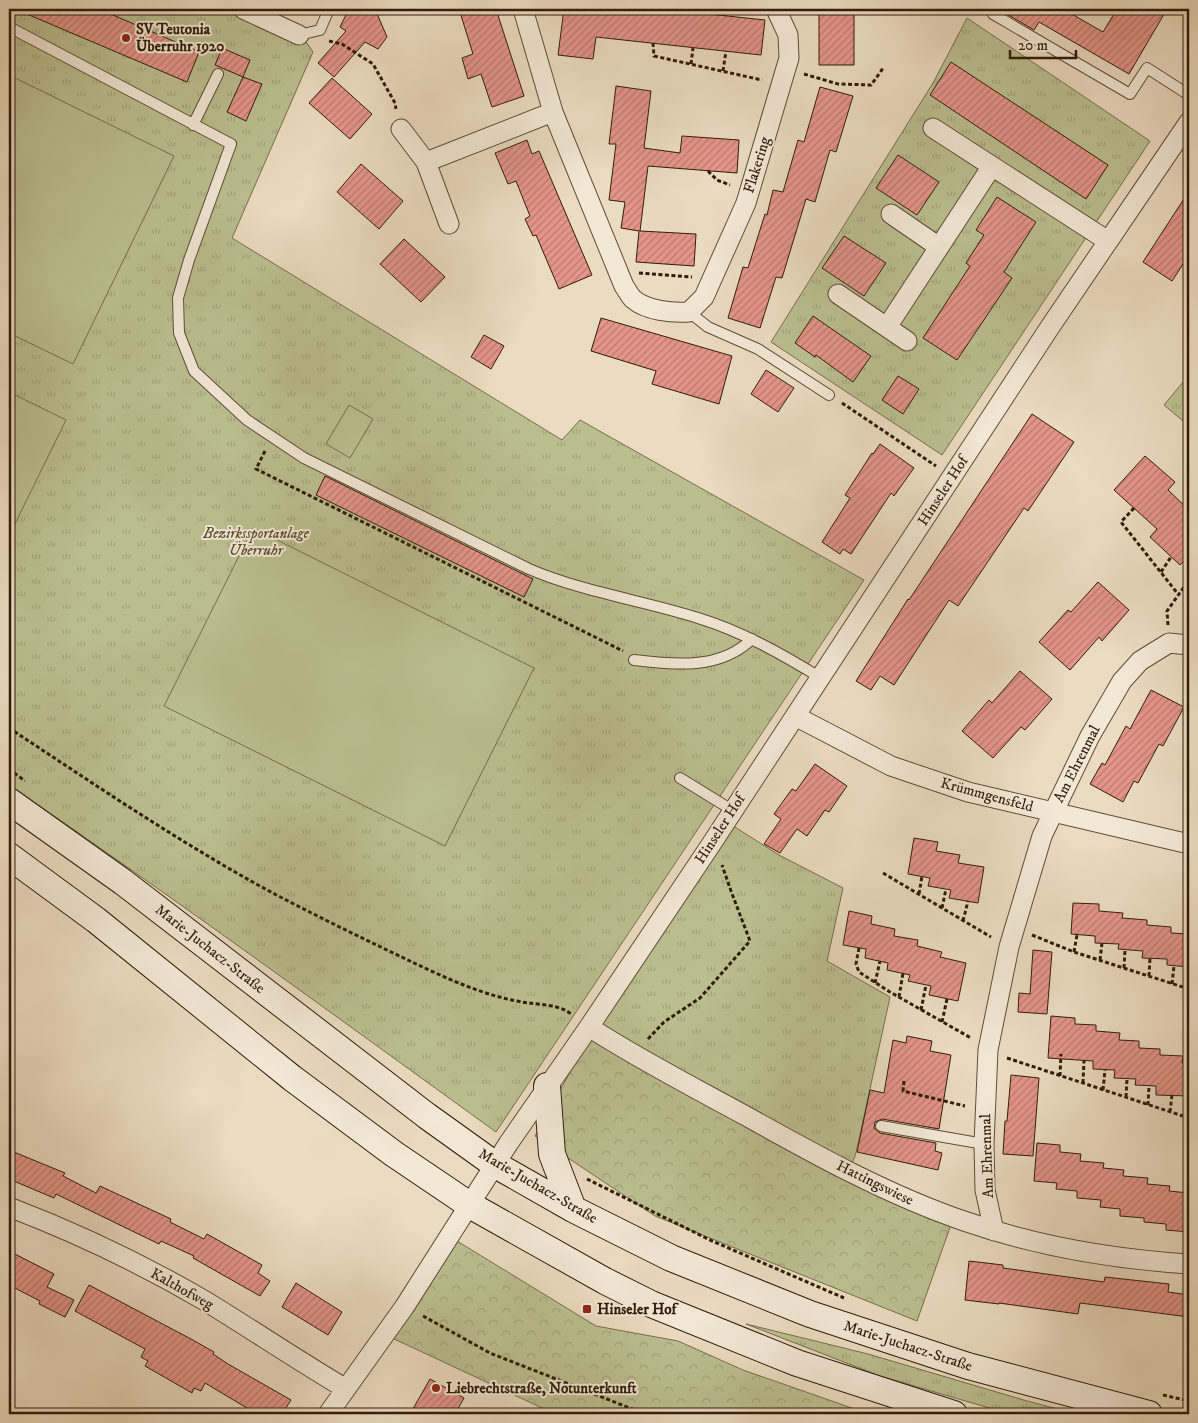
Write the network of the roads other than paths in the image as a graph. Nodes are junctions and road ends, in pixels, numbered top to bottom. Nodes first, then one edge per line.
1 (243, 9) edge
2 (329, 9) edge
3 (523, 9) edge
4 (776, 9) edge
5 (993, 14) dead end
6 (9, 27) edge
7 (299, 35) joint
8 (218, 74) dead end
9 (1189, 95) edge
10 (553, 112) junction
11 (1189, 122) edge
12 (193, 125) junction
13 (933, 128) dead end
14 (401, 129) road end
15 (426, 162) junction
16 (992, 166) junction
17 (891, 214) dead end
18 (449, 224) dead end
19 (1108, 241) junction
20 (939, 247) junction
21 (838, 294) dead end
22 (689, 312) junction
23 (887, 327) junction
24 (907, 341) dead end
25 (828, 395) road end
26 (752, 639) junction
27 (1189, 645) edge
28 (634, 660) road end
29 (821, 678) junction
30 (795, 716) junction
31 (680, 778) dead end
32 (9, 801) edge
33 (732, 810) junction
34 (1053, 812) junction
35 (1189, 844) edge
36 (9, 856) edge
37 (589, 1027) junction
38 (547, 1086) junction
39 (881, 1126) dead end
40 (984, 1144) junction
41 (494, 1164) junction
42 (468, 1204) junction
43 (9, 1207) edge
44 (573, 1209) junction
45 (994, 1231) junction
46 (1189, 1264) edge
47 (346, 1389) junction
48 (1155, 1404) edge
49 (328, 1414) edge
50 (954, 1414) edge

1 - 7 street
2 - 7 lane
3 - 10 street
4 - 22 street, Flakering
5 - 9 lane
6 - 12 lane
8 - 12 lane
10 - 15 street
10 - 22 street
11 - 19 street, Hinseler Hof
12 - 26 lane
13 - 16 street
14 - 15 street
15 - 18 street
16 - 19 street
16 - 20 street
17 - 20 street
19 - 29 street, Hinseler Hof
20 - 23 street
21 - 23 street
22 - 25 lane
23 - 24 street
26 - 28 lane
26 - 29 lane
27 - 34 street, Am Ehrenmal
29 - 30 street, Hinseler Hof
30 - 33 street, Hinseler Hof
30 - 34 street, Krümmgensfeld
31 - 33 lane
32 - 41 main road, Marie-Juchacz-Straße
33 - 37 street, Hinseler Hof
34 - 35 street, Krümmgensfeld
34 - 40 street, Am Ehrenmal
36 - 42 main road
37 - 38 street, Hinseler Hof
37 - 45 street, Hattingswiese
38 - 41 street, Hinseler Hof
38 - 44 main road
39 - 40 lane
40 - 45 street, Am Ehrenmal
41 - 42 street, Hinseler Hof
41 - 44 main road, Marie-Juchacz-Straße
42 - 47 street, Hinseler Hof
42 - 50 main road
43 - 47 street, Kalthofweg
44 - 48 main road, Marie-Juchacz-Straße
45 - 46 street, Hattingswiese
47 - 49 street, Hinseler Hof

